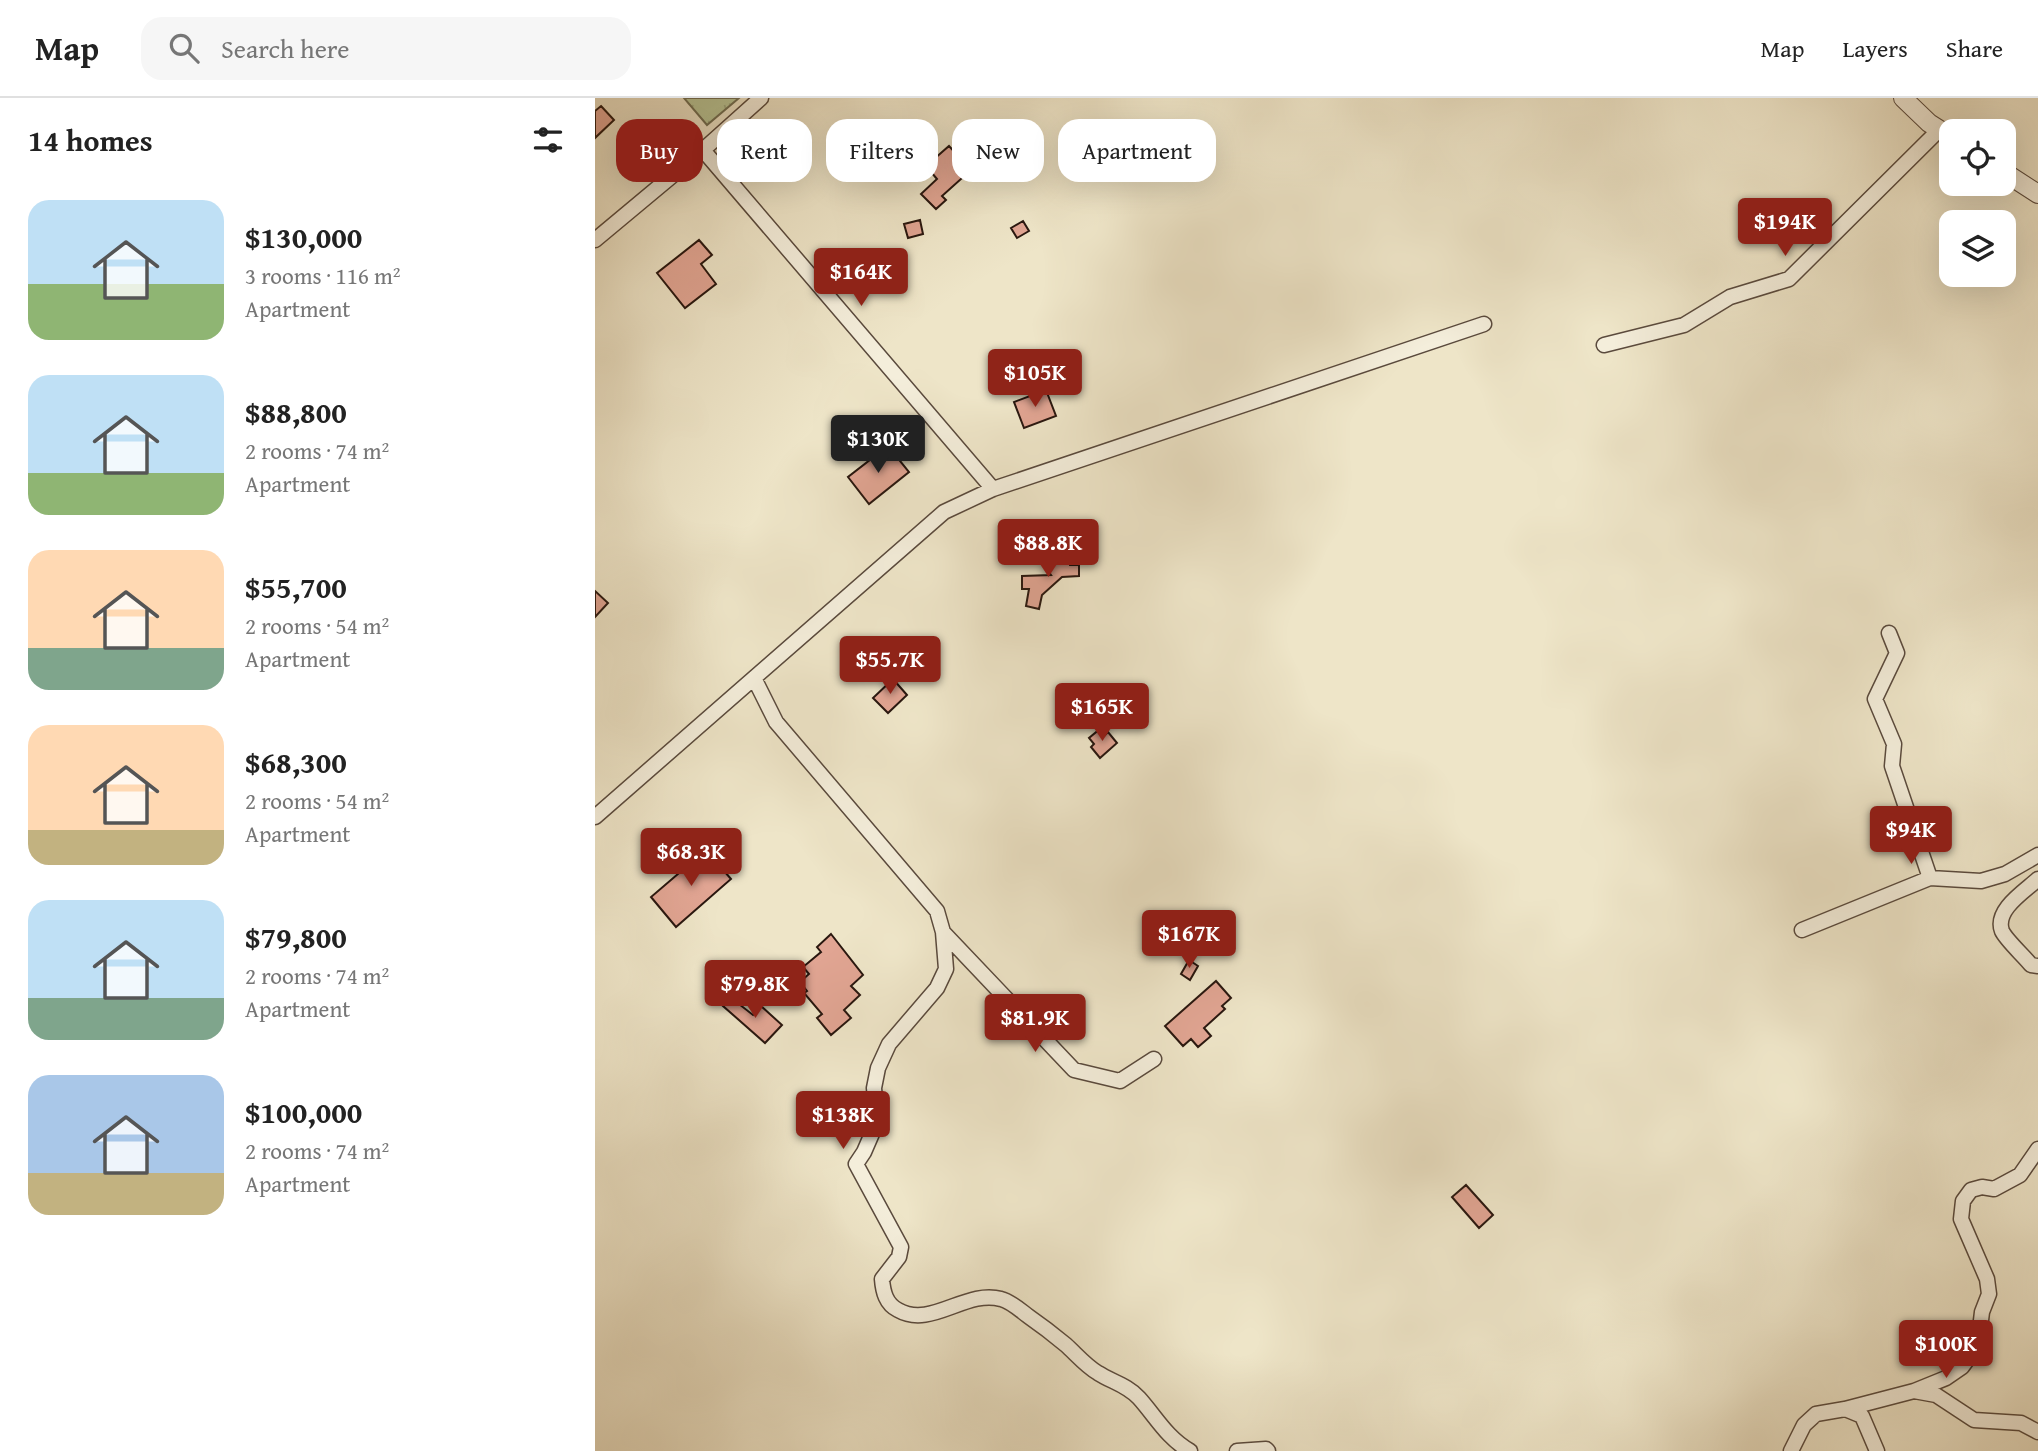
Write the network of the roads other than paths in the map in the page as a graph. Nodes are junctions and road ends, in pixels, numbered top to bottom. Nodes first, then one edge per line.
1 (761, 98) edge
2 (1903, 98) edge
3 (1939, 130) edge
4 (1939, 140) edge
5 (703, 150) joint
6 (2016, 180) edge
7 (665, 182) edge
8 (2038, 194) edge
9 (595, 240) edge
10 (1484, 324) dead end
11 (1604, 345) dead end
12 (993, 489) junction
13 (1889, 633) dead end
14 (754, 678) junction
15 (595, 817) edge
16 (2038, 855) edge
17 (1930, 877) junction
18 (2038, 879) edge
19 (1803, 930) dead end
20 (943, 932) junction
21 (2038, 966) edge
22 (1154, 1059) dead end
23 (2038, 1149) edge
24 (1914, 1391) junction
25 (1845, 1409) junction
26 (2038, 1432) edge
27 (1190, 1451) edge
28 (1237, 1451) edge
29 (1268, 1451) edge
30 (1791, 1451) edge
31 (1877, 1451) edge

1 - 5 street
2 - 3 street
4 - 11 street
5 - 12 street
6 - 8 street
7 - 9 street
10 - 12 street
12 - 14 street
13 - 17 street
14 - 15 street
14 - 20 street
16 - 17 street
17 - 19 street
18 - 21 street
20 - 22 street
20 - 27 street
23 - 24 street
24 - 25 street
24 - 26 street
25 - 30 street
25 - 31 street
28 - 29 street

